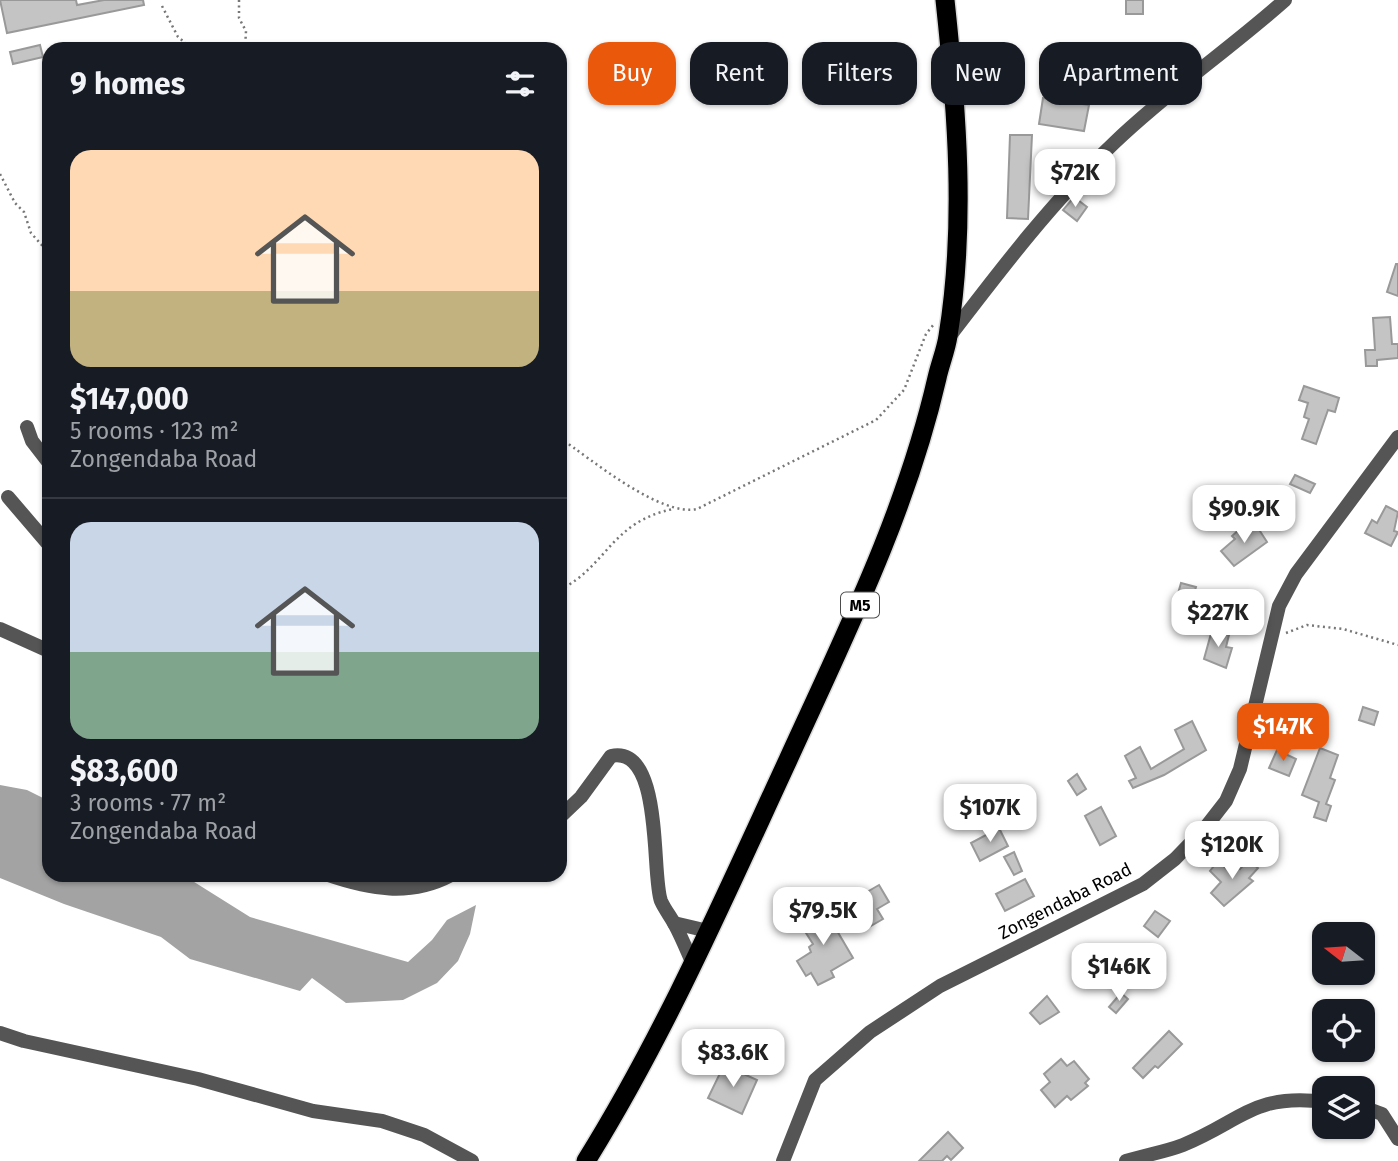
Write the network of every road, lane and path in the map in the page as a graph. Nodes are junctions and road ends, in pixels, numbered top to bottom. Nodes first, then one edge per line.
1 (239, 0) edge
2 (946, 0) edge
3 (1285, 0) edge
4 (162, 6) dead end
5 (184, 42) edge
6 (245, 42) edge
7 (0, 174) edge
8 (42, 245) edge
9 (952, 303) junction
10 (948, 339) junction
11 (27, 427) dead end
12 (1398, 437) edge
13 (567, 443) edge
14 (42, 454) edge
15 (8, 496) dead end
16 (673, 509) junction
17 (42, 537) edge
18 (567, 586) edge
19 (0, 629) edge
20 (1268, 643) junction
21 (1398, 645) edge
22 (42, 648) edge
23 (567, 810) edge
24 (351, 882) edge
25 (427, 882) edge
26 (674, 923) junction
27 (708, 931) junction
28 (693, 964) junction
29 (0, 1033) edge
30 (1312, 1101) edge
31 (1375, 1111) edge
32 (1398, 1139) edge
33 (471, 1161) edge
34 (586, 1161) edge
35 (783, 1161) edge
36 (1126, 1161) edge

1 - 6 path
2 - 9 highway, M5
3 - 10 street
4 - 5 path
7 - 8 path
9 - 10 highway, M5
9 - 16 path
10 - 27 highway, M5
11 - 14 street
12 - 20 street, Zongendaba Road
13 - 16 path
15 - 17 street
16 - 18 path
19 - 22 street
20 - 21 path
20 - 35 street, Zongendaba Road
23 - 26 street
24 - 25 street
26 - 27 street
26 - 28 street
27 - 28 highway, M5
28 - 34 highway, M5
29 - 33 street
30 - 36 street
31 - 32 street

